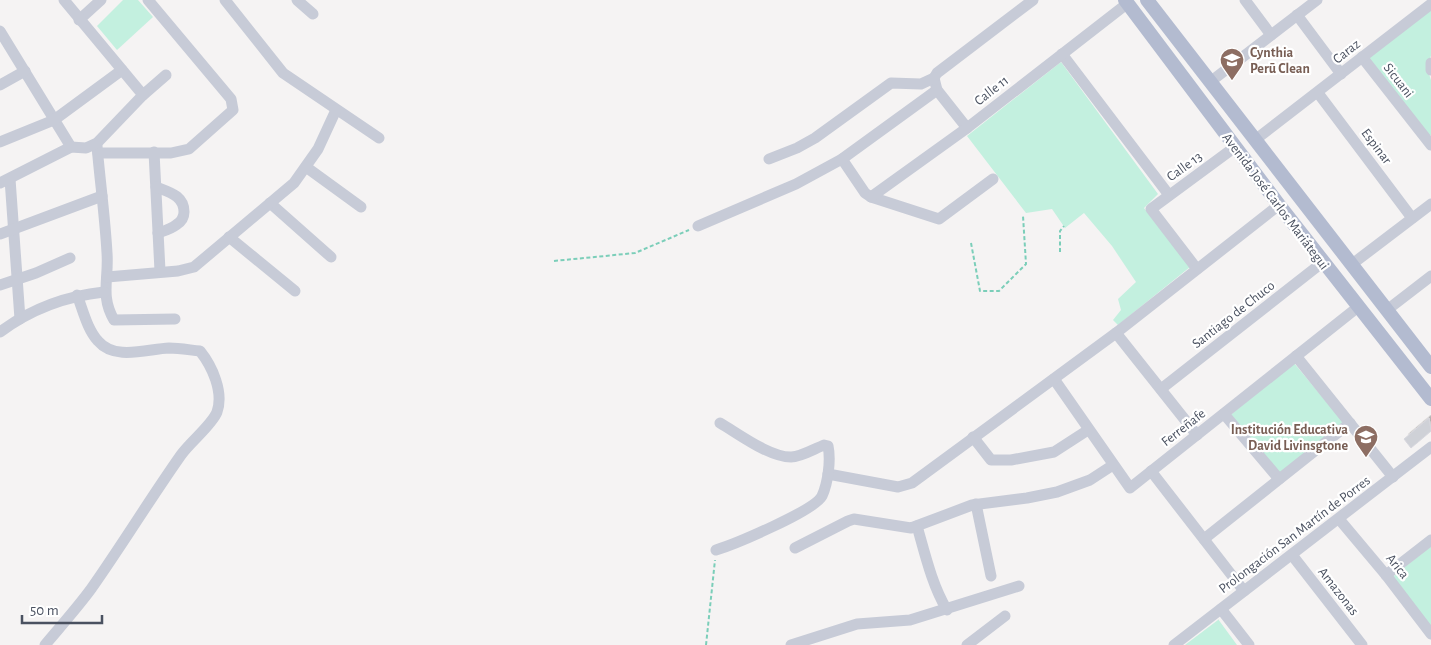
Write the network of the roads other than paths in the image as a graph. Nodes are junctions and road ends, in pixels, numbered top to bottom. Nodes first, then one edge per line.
1 (64, 0) edge
2 (101, 0) edge
3 (148, 0) edge
4 (225, 0) edge
5 (298, 0) edge
6 (1033, 0) edge
7 (1245, 0) edge
8 (1317, 0) edge
9 (1126, 2) edge
10 (1150, 4) edge
11 (1431, 4) edge
12 (313, 14) dead end
13 (1297, 15) junction
14 (1138, 18) junction
15 (79, 20) junction
16 (0, 31) edge
17 (1272, 35) junction
18 (1062, 54) junction
19 (1362, 57) junction
20 (1431, 62) edge
21 (122, 70) junction
22 (1431, 70) edge
23 (25, 71) junction
24 (1341, 74) junction
25 (166, 75) dead end
26 (1210, 82) junction
27 (936, 84) junction
28 (0, 85) edge
29 (1318, 93) junction
30 (143, 95) junction
31 (336, 110) junction
32 (54, 120) junction
33 (967, 128) junction
34 (379, 138) dead end
35 (1255, 140) junction
36 (1430, 141) edge
37 (0, 142) edge
38 (1235, 147) junction
39 (71, 148) junction
40 (97, 148) junction
41 (154, 152) junction
42 (769, 159) dead end
43 (842, 159) junction
44 (306, 167) junction
45 (993, 179) dead end
46 (5, 181) edge
47 (156, 187) junction
48 (1169, 194) junction
49 (102, 196) junction
50 (871, 197) junction
51 (270, 202) junction
52 (1431, 204) edge
53 (1279, 205) junction
54 (361, 207) dead end
55 (1412, 218) junction
56 (698, 226) road end
57 (12, 229) junction
58 (158, 233) junction
59 (0, 234) edge
60 (228, 237) junction
61 (330, 257) dead end
62 (70, 258) dead end
63 (1323, 262) junction
64 (1351, 264) junction
65 (1197, 270) junction
66 (160, 271) junction
67 (1431, 276) edge
68 (107, 277) junction
69 (16, 279) junction
70 (0, 285) edge
71 (295, 291) dead end
72 (104, 292) junction
73 (77, 295) junction
74 (1358, 307) junction
75 (1387, 310) junction
76 (20, 319) junction
77 (175, 319) dead end
78 (0, 332) edge
79 (1116, 332) junction
80 (1296, 356) junction
81 (1428, 358) edge
82 (1054, 379) junction
83 (1161, 389) junction
84 (1431, 399) edge
85 (1224, 414) junction
86 (720, 423) dead end
87 (1350, 423) junction
88 (1088, 430) junction
89 (1198, 435) junction
90 (973, 437) junction
91 (1431, 447) edge
92 (1113, 465) junction
93 (1151, 471) junction
94 (828, 474) junction
95 (1393, 477) junction
96 (1279, 479) junction
97 (976, 504) junction
98 (1339, 519) junction
99 (917, 526) junction
100 (1204, 539) junction
101 (1431, 540) edge
102 (795, 548) dead end
103 (716, 550) road end
104 (1292, 555) junction
105 (1386, 575) junction
106 (991, 576) dead end
107 (1019, 586) dead end
108 (1244, 591) junction
109 (1221, 609) junction
110 (947, 610) junction
111 (1005, 616) dead end
112 (1431, 634) edge
113 (970, 644) edge
114 (45, 645) edge
115 (791, 645) edge
116 (1174, 645) edge
117 (1249, 645) edge
118 (1362, 645) edge

1 - 15 street
2 - 15 street
3 - 41 street
4 - 31 street
5 - 12 street
6 - 27 street
7 - 17 street
8 - 13 street
9 - 14 main road, Avenida José Carlos Mariátegui
9 - 18 street, Calle 11
10 - 14 main road
10 - 26 main road, Avenida José Carlos Mariátegui
11 - 19 street, Caraz
13 - 17 street
13 - 24 street
14 - 38 main road, Avenida José Carlos Mariátegui
15 - 21 street
16 - 23 street
17 - 26 street
18 - 33 street, Calle 11
18 - 48 street
19 - 24 street, Caraz
19 - 36 street, Sicuani
20 - 22 street
21 - 30 street
21 - 32 street
23 - 28 street
23 - 32 street
24 - 29 street, Caraz
25 - 30 street
26 - 35 main road, Avenida José Carlos Mariátegui
27 - 33 street
27 - 42 street
27 - 43 street
29 - 35 street, Caraz
29 - 55 street, Espinar
30 - 40 street
31 - 34 street
31 - 44 street
32 - 37 street
32 - 39 street
33 - 50 street, Calle 11
35 - 64 main road, Avenida José Carlos Mariátegui
38 - 48 street, Calle 13
38 - 53 main road, Avenida José Carlos Mariátegui
39 - 40 street
39 - 46 street
40 - 41 street
40 - 49 street
41 - 47 street
43 - 50 street
43 - 56 street
44 - 51 street
44 - 54 street
45 - 50 street
46 - 57 street
47 - 58 street
47 - 58 street
48 - 65 street, Calle 13
49 - 57 street
49 - 68 street
51 - 60 street
51 - 61 street
52 - 55 street
53 - 63 main road, Avenida José Carlos Mariátegui
53 - 65 street
55 - 64 street
57 - 59 street
57 - 69 street
58 - 66 street
60 - 66 street
60 - 71 street
62 - 69 street
63 - 74 main road, Avenida José Carlos Mariátegui
63 - 83 street, Santiago de Chuco
64 - 75 main road, Avenida José Carlos Mariátegui
65 - 79 street
66 - 68 street
67 - 75 street
68 - 72 street
69 - 70 street
69 - 76 street
72 - 73 street
72 - 77 street
73 - 76 street
73 - 114 street
74 - 80 street, Ferreñafe
74 - 84 main road, Avenida José Carlos Mariátegui
75 - 81 main road, Avenida José Carlos Mariátegui
76 - 78 street
79 - 82 street
79 - 83 street
80 - 85 street, Ferreñafe
80 - 87 street
82 - 88 street, Ferreñafe
82 - 90 street
83 - 89 street
85 - 89 street, Ferreñafe
85 - 96 street
86 - 94 street
87 - 95 street
87 - 96 street
88 - 90 street
88 - 92 street, Ferreñafe
89 - 93 street, Ferreñafe
90 - 94 street
91 - 95 street, Prolongación San Martín de Porres
92 - 93 street, Ferreñafe
92 - 97 street
93 - 100 street
94 - 103 street
95 - 98 street, Prolongación San Martín de Porres
96 - 100 street
97 - 99 street
97 - 106 street
98 - 104 street, Prolongación San Martín de Porres
98 - 105 street, Arica
99 - 102 street
99 - 110 street
100 - 108 street
101 - 105 street
104 - 108 street, Prolongación San Martín de Porres
104 - 118 street, Amazonas
105 - 112 street, Arica
107 - 110 street
108 - 109 street, Prolongación San Martín de Porres
109 - 116 street, Prolongación San Martín de Porres
109 - 117 street
110 - 115 street
111 - 113 street

